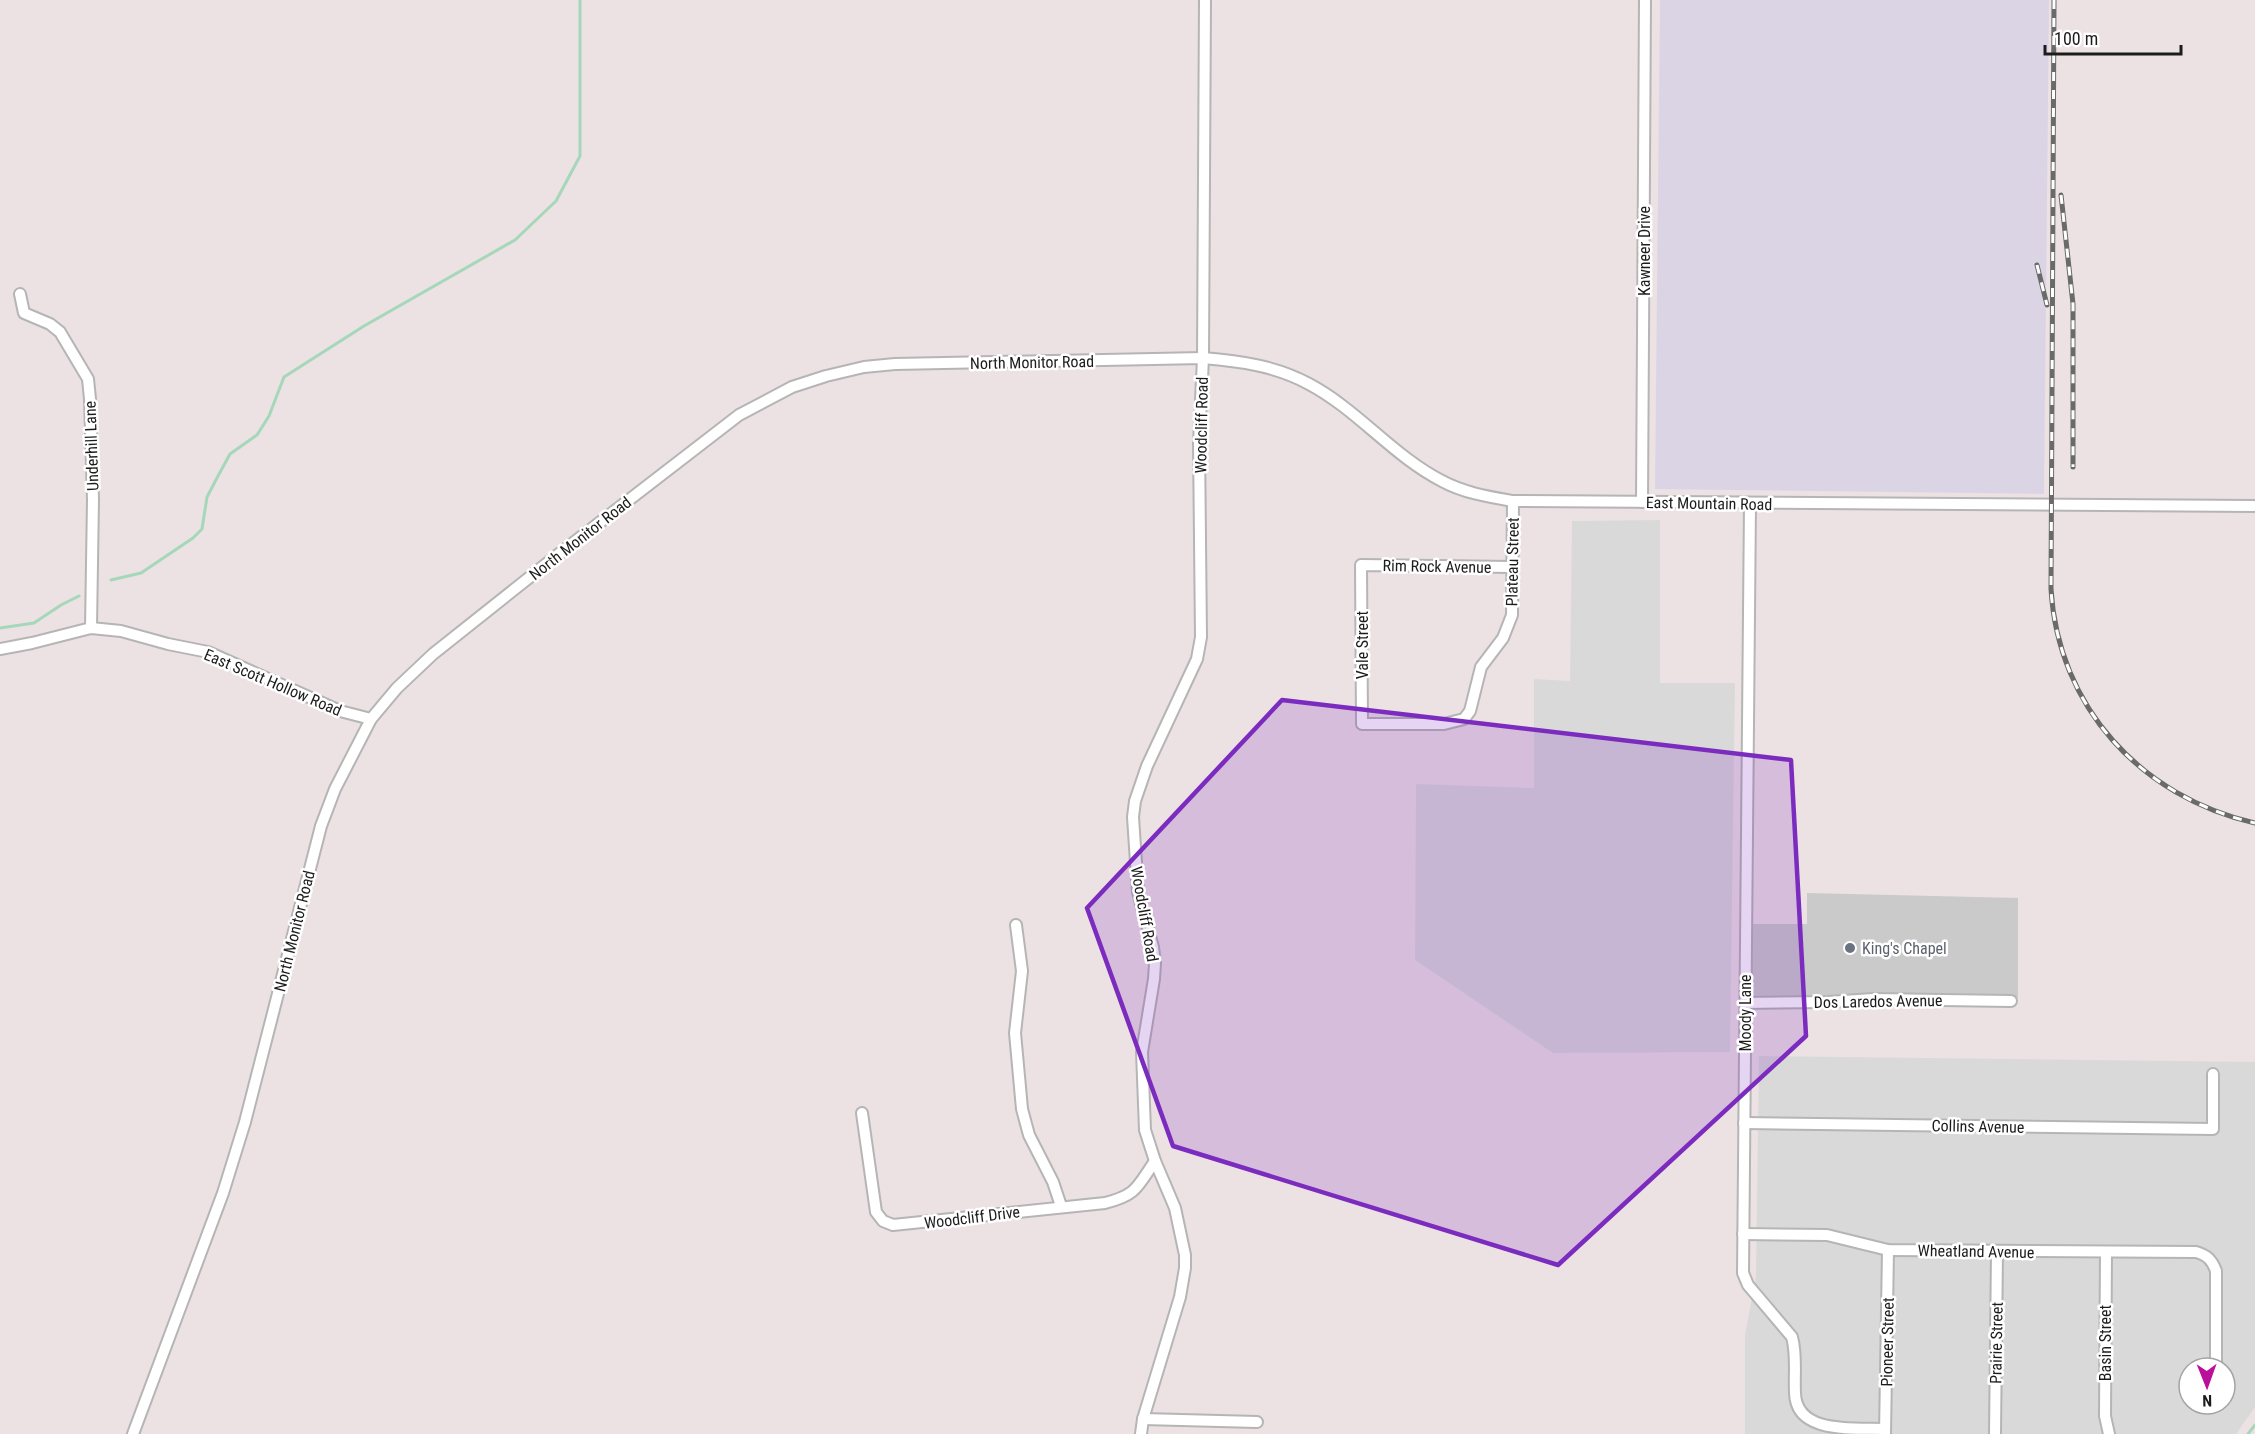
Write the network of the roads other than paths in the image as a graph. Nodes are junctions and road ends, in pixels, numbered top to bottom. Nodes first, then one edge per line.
1 (1205, 0) edge
2 (1645, 0) edge
3 (20, 294) dead end
4 (1203, 358) junction
5 (1513, 501) junction
6 (1642, 502) junction
7 (1750, 503) junction
8 (2255, 506) edge
9 (1361, 565) joint
10 (1512, 567) junction
11 (91, 628) junction
12 (0, 648) edge
13 (371, 719) junction
14 (1464, 719) joint
15 (1016, 925) dead end
16 (2011, 1001) dead end
17 (1745, 1003) junction
18 (2213, 1074) dead end
19 (862, 1113) dead end
20 (1744, 1123) junction
21 (1155, 1161) junction
22 (1061, 1206) junction
23 (1743, 1234) junction
24 (1888, 1250) junction
25 (1997, 1251) junction
26 (2106, 1252) junction
27 (2216, 1356) edge
28 (1143, 1419) junction
29 (1257, 1422) dead end
30 (1885, 1431) edge
31 (133, 1434) edge
32 (1141, 1434) edge
33 (1995, 1434) edge
34 (2109, 1434) edge

1 - 4 street
2 - 6 street, Kawneer Drive
3 - 11 street, Underhill Lane
4 - 5 street, East Mountain Road
4 - 13 street, North Monitor Road
4 - 21 street, Woodcliff Road
5 - 6 street, East Mountain Road
5 - 10 street, Plateau Street
6 - 7 street, East Mountain Road
7 - 8 street, East Mountain Road
7 - 17 street, Moody Lane
9 - 10 street, Rim Rock Avenue
9 - 14 street, Vale Street
10 - 14 street, Plateau Street
11 - 12 street, East Scott Hollow Road
11 - 13 street, East Scott Hollow Road
13 - 31 street, North Monitor Road
15 - 22 street
16 - 17 street, Dos Laredos Avenue
17 - 20 street, Moody Lane
18 - 20 street, Collins Avenue
19 - 22 street, Woodcliff Drive
20 - 23 street, Moody Lane
21 - 22 street, Woodcliff Drive
21 - 28 street, Woodcliff Road
23 - 24 street, Wheatland Avenue
23 - 30 street, Moody Lane
24 - 25 street, Wheatland Avenue
24 - 30 street, Pioneer Street
25 - 26 street, Wheatland Avenue
25 - 33 street, Prairie Street
26 - 27 street, Wheatland Avenue
26 - 34 street, Basin Street
28 - 29 street
28 - 32 street, Woodcliff Road

